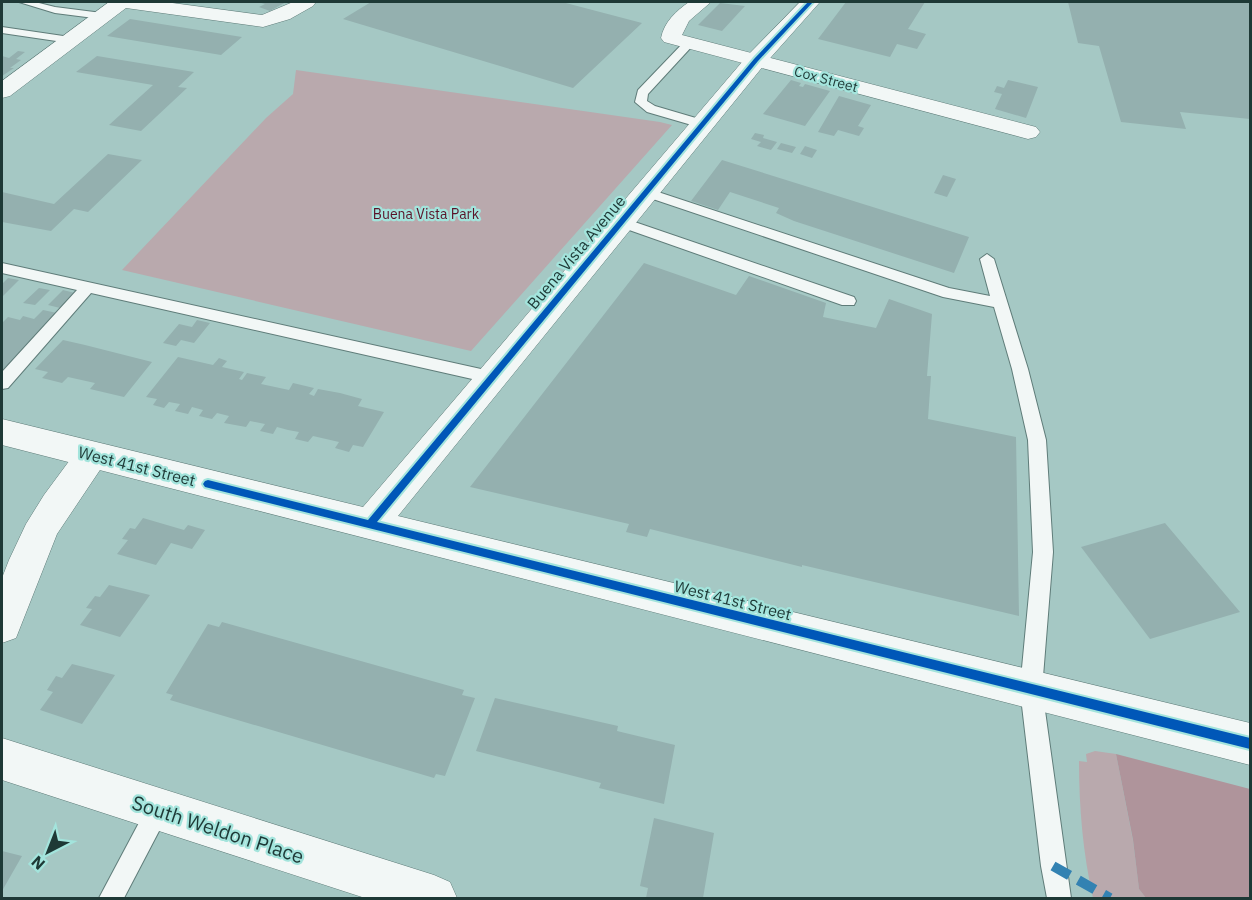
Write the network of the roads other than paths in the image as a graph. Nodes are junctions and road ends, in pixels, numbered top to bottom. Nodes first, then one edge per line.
1 (24, 2) edge
2 (121, 2) edge
3 (126, 2) edge
4 (306, 2) edge
5 (701, 2) edge
6 (810, 2) edge
7 (102, 16) junction
8 (2, 30) edge
9 (70, 40) junction
10 (689, 43) junction
11 (756, 60) junction
12 (2, 91) edge
13 (702, 124) junction
14 (1028, 132) dead end
15 (646, 192) junction
16 (620, 222) junction
17 (987, 259) dead end
18 (2, 268) edge
19 (89, 286) junction
20 (848, 301) dead end
21 (1001, 303) junction
22 (490, 377) junction
23 (2, 383) edge
24 (2, 432) edge
25 (93, 455) junction
26 (369, 525) junction
27 (2, 625) edge
28 (1031, 689) junction
29 (1251, 744) edge
30 (2, 759) edge
31 (158, 810) junction
32 (111, 898) edge
33 (434, 898) edge
34 (1059, 898) edge

1 - 7 lane
2 - 7 street
3 - 4 street
5 - 10 street
6 - 11 street, Buena Vista Avenue
7 - 9 street
8 - 9 lane
9 - 12 street
10 - 11 street, Cox Street
10 - 13 lane
11 - 13 street, Buena Vista Avenue
11 - 14 street, Cox Street
13 - 15 street, Buena Vista Avenue
15 - 16 street, Buena Vista Avenue
15 - 21 lane
16 - 20 lane
16 - 22 street, Buena Vista Avenue
17 - 21 lane
18 - 19 lane
19 - 22 lane
19 - 23 lane
21 - 28 lane
22 - 26 street, Buena Vista Avenue
24 - 25 street, West 41st Street
25 - 26 street, West 41st Street
25 - 27 street
26 - 28 street, West 41st Street
28 - 29 street, West 41st Street
28 - 34 lane
30 - 31 street, South Weldon Place
31 - 32 lane
31 - 33 street, South Weldon Place

